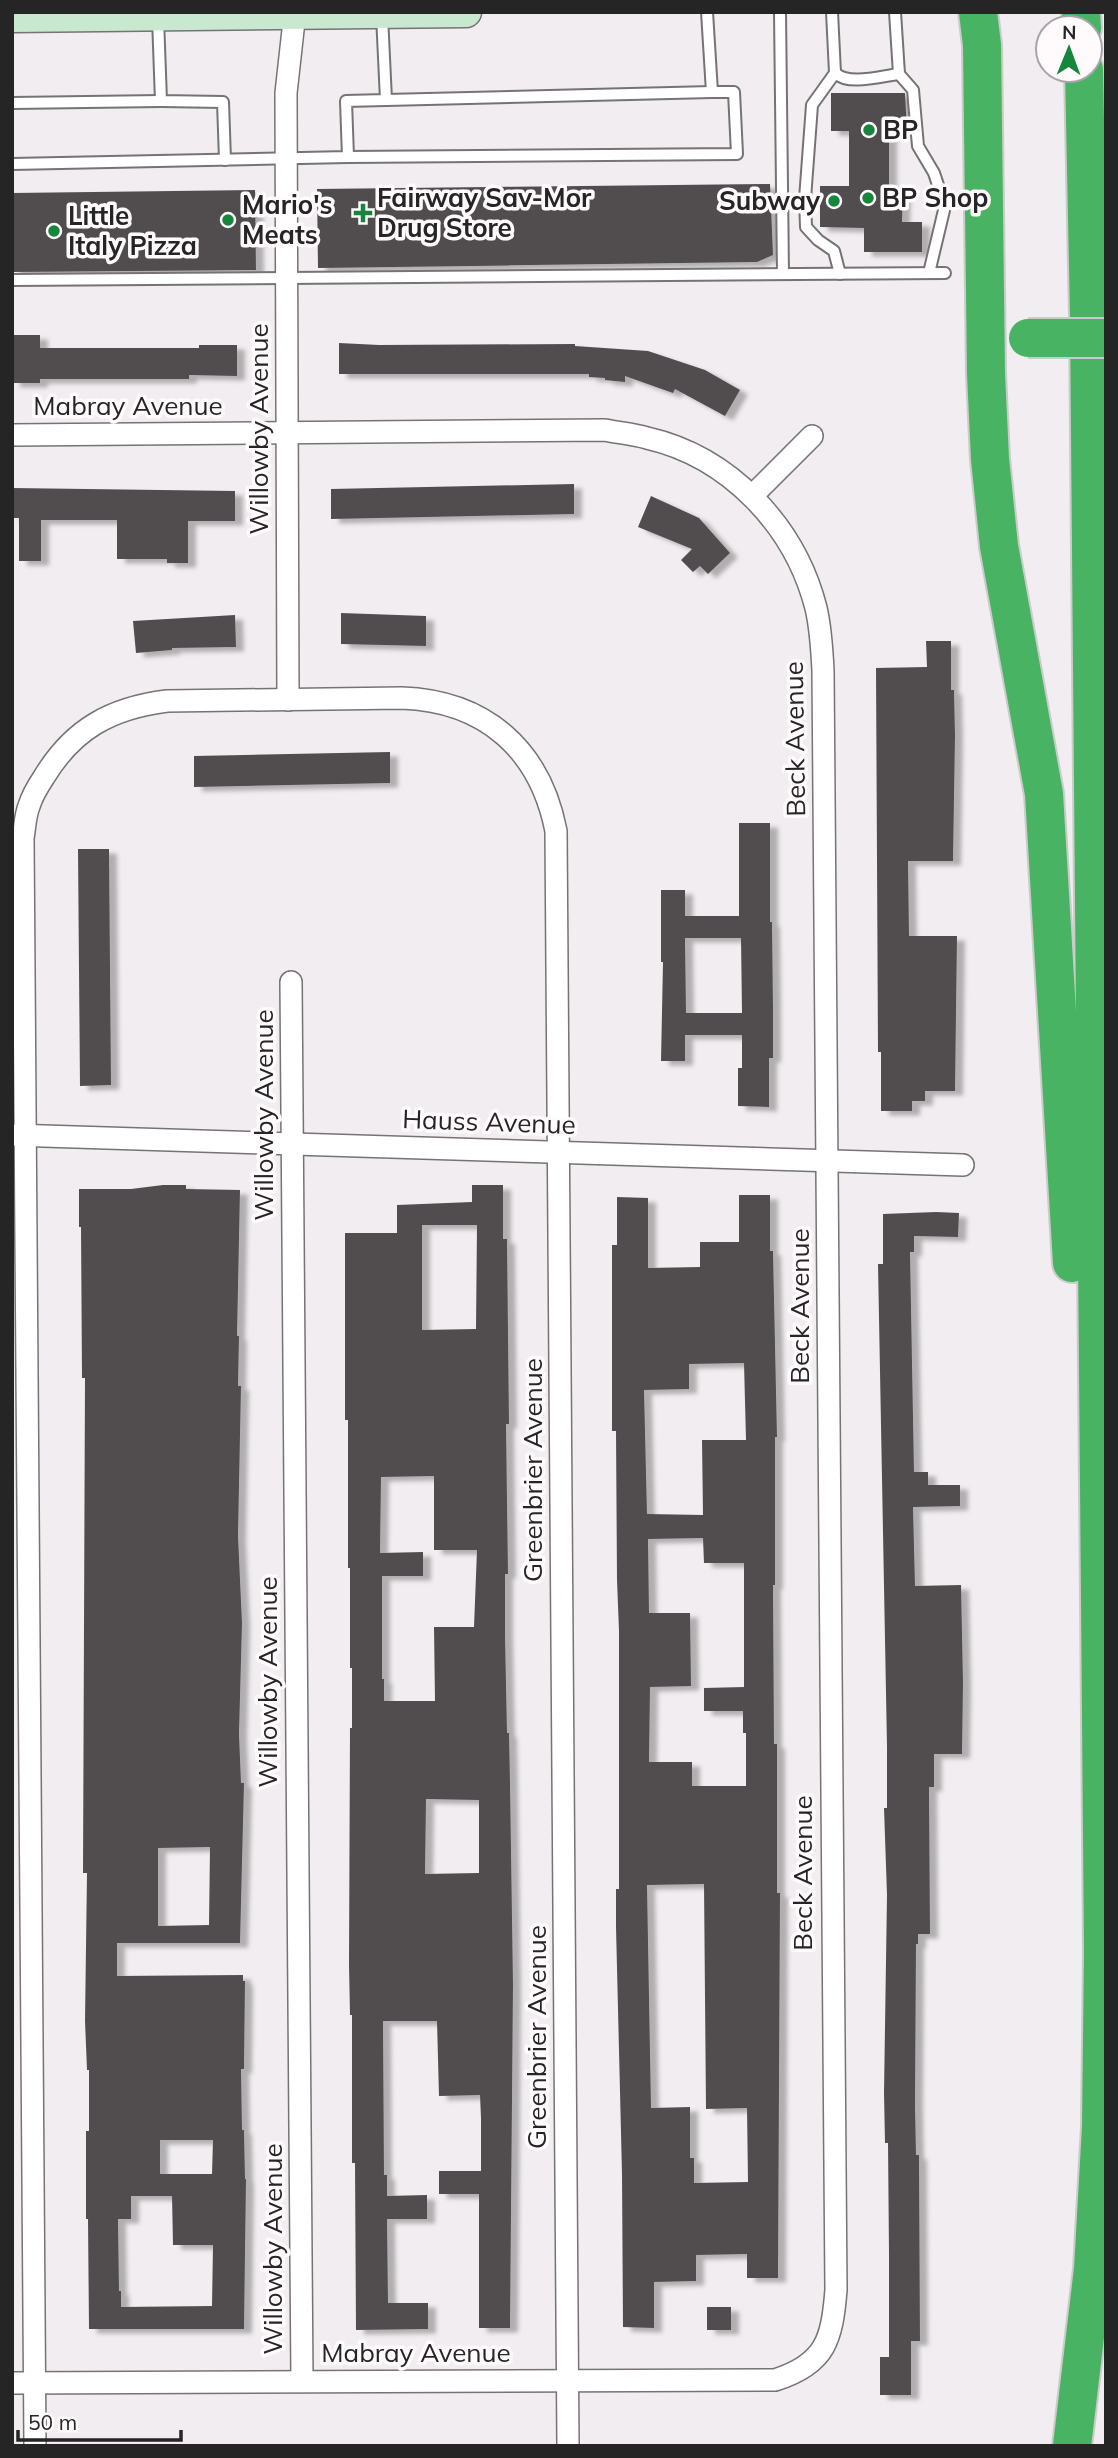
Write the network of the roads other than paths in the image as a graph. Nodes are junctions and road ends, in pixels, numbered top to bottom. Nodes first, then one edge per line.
1 (466, 12) edge
2 (707, 12) edge
3 (780, 12) edge
4 (832, 12) edge
5 (895, 12) edge
6 (978, 12) edge
7 (224, 13) edge
8 (295, 13) edge
9 (382, 13) edge
10 (50, 14) edge
11 (158, 15) junction
12 (12, 17) edge
13 (835, 73) junction
14 (899, 74) junction
15 (1084, 84) edge
16 (712, 92) junction
17 (386, 100) junction
18 (161, 101) junction
19 (12, 103) edge
20 (348, 157) junction
21 (285, 158) junction
22 (225, 160) junction
23 (12, 164) edge
24 (929, 273) junction
25 (945, 273) dead end
26 (783, 274) junction
27 (840, 274) junction
28 (286, 279) junction
29 (12, 280) edge
30 (986, 312) junction
31 (1106, 338) edge
32 (287, 433) junction
33 (12, 435) edge
34 (813, 436) dead end
35 (753, 495) junction
36 (288, 700) junction
37 (291, 982) dead end
38 (19, 1135) edge
39 (292, 1144) junction
40 (559, 1152) junction
41 (827, 1160) junction
42 (963, 1165) dead end
43 (1100, 1583) junction
44 (568, 2380) junction
45 (302, 2381) junction
46 (12, 2383) edge
47 (34, 2383) junction
48 (35, 2446) edge
49 (568, 2446) edge
50 (1072, 2446) edge

1 - 9 main road
2 - 16 lane
3 - 26 lane
4 - 13 lane
5 - 14 lane
6 - 30 highway
7 - 8 main road
7 - 11 main road
8 - 9 main road
8 - 21 street, Willowby Avenue
9 - 17 lane
10 - 11 main road
10 - 12 main road
11 - 18 lane
13 - 14 lane
13 - 27 lane
14 - 24 lane
15 - 43 highway
16 - 17 lane
16 - 20 lane
17 - 20 lane
18 - 19 lane
18 - 22 lane
20 - 21 lane
21 - 22 lane
21 - 28 street, Willowby Avenue
22 - 23 lane
24 - 25 lane
24 - 27 lane
26 - 27 lane
26 - 28 lane
28 - 29 lane
28 - 32 street, Willowby Avenue
30 - 31 highway, bridge
30 - 43 highway
32 - 33 street, Mabray Avenue
32 - 35 street, Beck Avenue
32 - 36 street, Willowby Avenue
34 - 35 street
35 - 41 street, Beck Avenue
36 - 38 street, Greenbrier Avenue
36 - 40 street, Greenbrier Avenue
37 - 39 street, Willowby Avenue
38 - 39 street, Hauss Avenue
38 - 47 street, Greenbrier Avenue
39 - 40 street, Hauss Avenue
39 - 45 street, Willowby Avenue
40 - 41 street, Hauss Avenue
40 - 44 street, Greenbrier Avenue
41 - 42 street, Hauss Avenue
41 - 44 street, Beck Avenue
43 - 50 highway
44 - 45 street, Mabray Avenue
44 - 49 street, Greenbrier Avenue
45 - 47 street, Mabray Avenue
46 - 47 street, Mabray Avenue
47 - 48 street, Greenbrier Avenue

